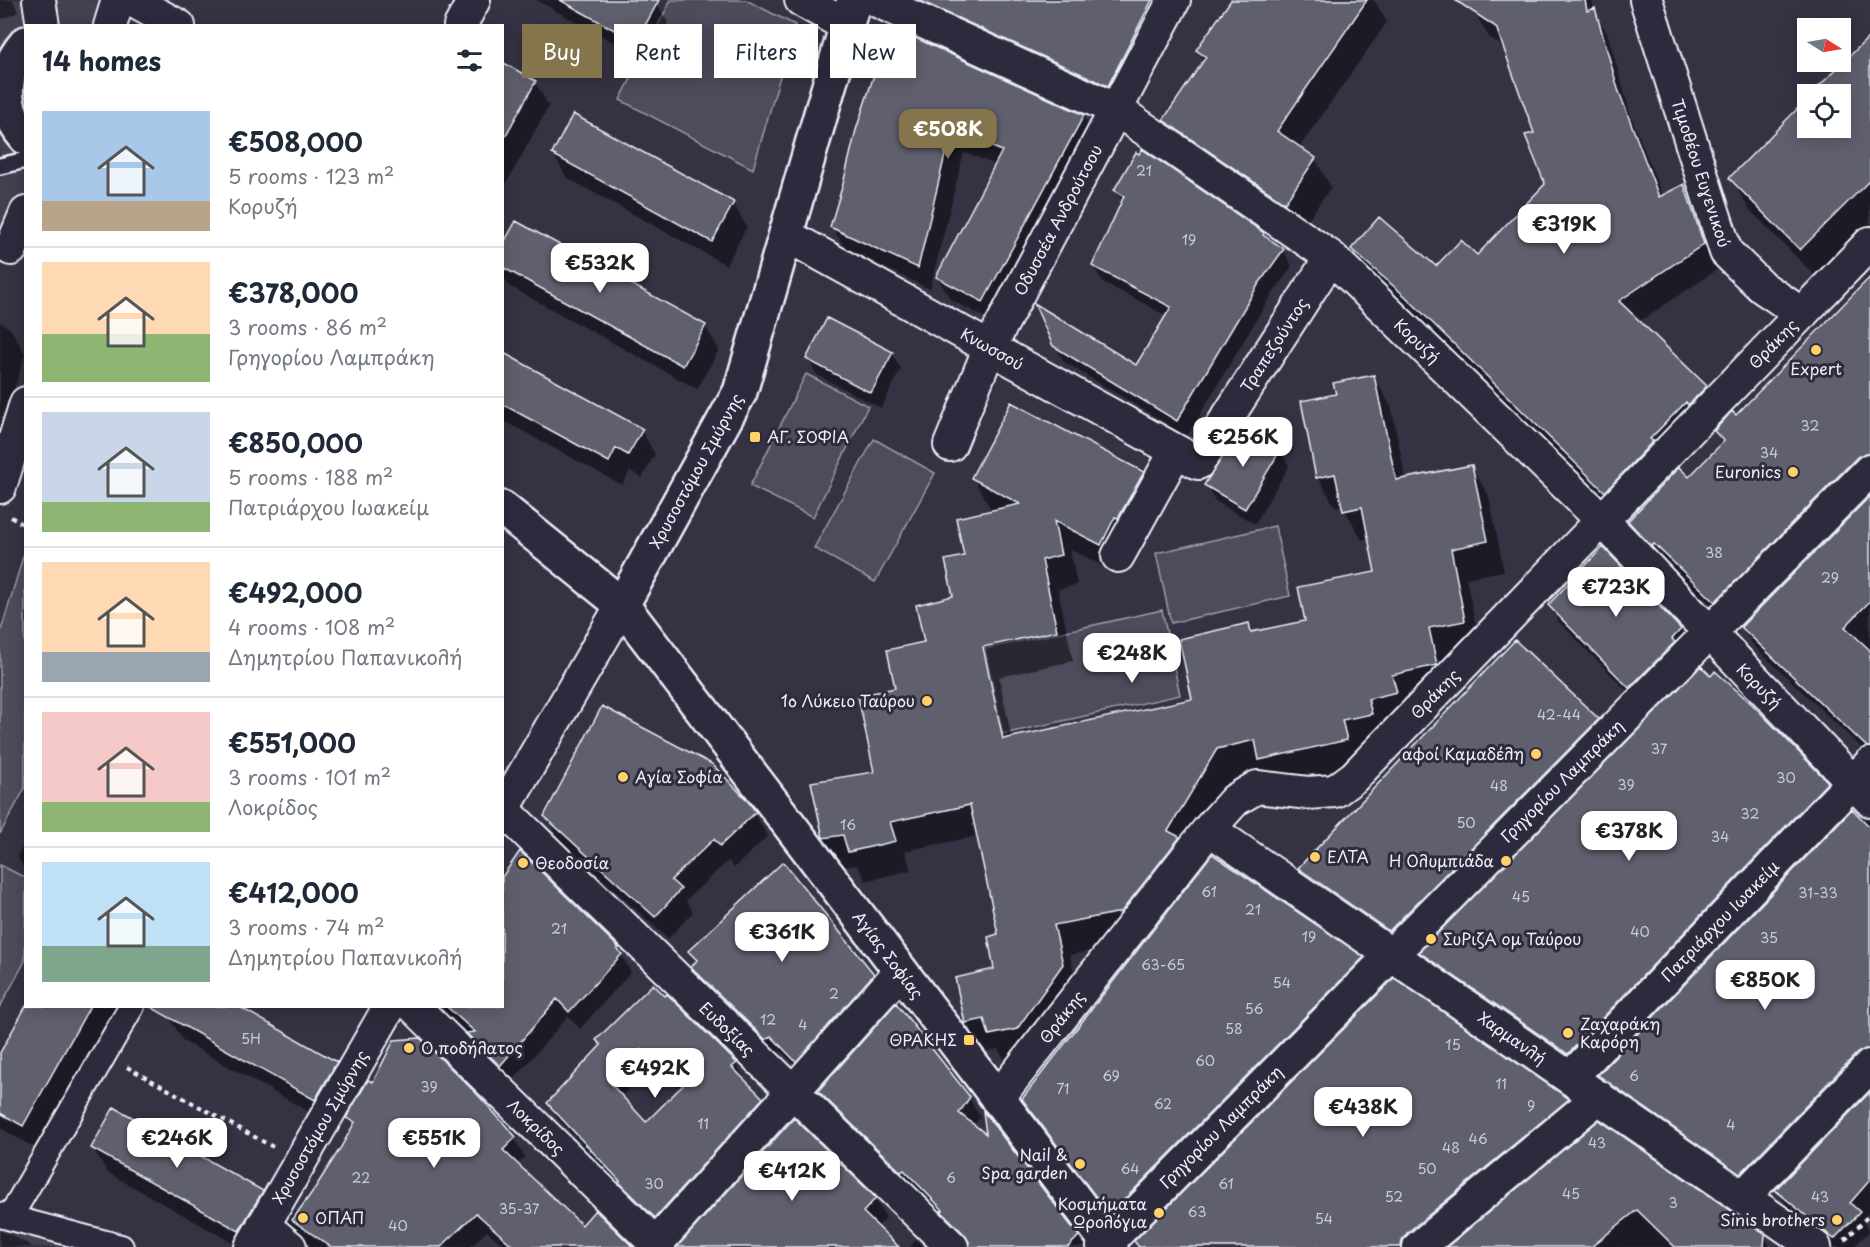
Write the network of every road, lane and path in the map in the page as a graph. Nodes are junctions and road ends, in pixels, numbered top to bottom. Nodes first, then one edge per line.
1 (39, 0) edge
2 (118, 0) edge
3 (131, 0) edge
4 (474, 0) edge
5 (801, 0) edge
6 (875, 0) edge
7 (1174, 0) edge
8 (1646, 0) edge
9 (851, 13) edge
10 (43, 24) edge
11 (111, 24) edge
12 (175, 24) edge
13 (461, 24) edge
14 (13, 48) edge
15 (2, 109) edge
16 (1117, 110) junction
17 (24, 136) edge
18 (24, 160) edge
19 (0, 166) edge
20 (24, 219) edge
21 (786, 235) junction
22 (1870, 243) edge
23 (12, 252) edge
24 (1331, 258) junction
25 (1802, 314) junction
26 (990, 348) junction
27 (24, 409) edge
28 (950, 445) dead end
29 (1187, 457) junction
30 (1870, 470) edge
31 (0, 487) edge
32 (504, 510) edge
33 (1602, 520) junction
34 (1118, 556) dead end
35 (622, 605) junction
36 (1709, 633) junction
37 (1864, 782) edge
38 (504, 809) edge
39 (504, 812) edge
40 (1209, 829) junction
41 (1391, 955) junction
42 (900, 972) junction
43 (131, 1008) edge
44 (389, 1008) edge
45 (415, 1008) edge
46 (104, 1055) junction
47 (1870, 1066) edge
48 (1570, 1078) junction
49 (792, 1092) junction
50 (1599, 1097) junction
51 (997, 1099) junction
52 (300, 1161) junction
53 (1743, 1197) junction
54 (1870, 1214) edge
55 (5, 1216) edge
56 (257, 1236) edge
57 (1803, 1244) edge
58 (658, 1245) edge
59 (1107, 1245) edge
60 (121, 1247) edge
61 (290, 1247) edge
62 (952, 1247) edge
63 (1419, 1247) edge
64 (1838, 1247) edge

1 - 10 street
2 - 11 street
3 - 12 street
4 - 13 street
5 - 9 street
6 - 16 street, Κορυζή
7 - 16 street, Οδυσσέα Ανδρούτσου
8 - 25 street, Τιμοθέου Ευγενικού
9 - 21 street, Χρυσοστόμου Σμύρνης
14 - 15 street
15 - 17 street
16 - 24 street, Κορυζή
16 - 26 street, Οδυσσέα Ανδρούτσου
18 - 19 lane
20 - 23 street
21 - 26 street, Κνωσσού
21 - 35 street, Χρυσοστόμου Σμύρνης
22 - 25 street, Θράκης
24 - 29 street, Τραπεζούντος
24 - 33 street, Κορυζή
25 - 33 street, Θράκης
26 - 28 street, Οδυσσέα Ανδρούτσου
26 - 29 street, Κνωσσού
27 - 31 street
29 - 34 street, Τραπεζούντος
30 - 36 street, Γρηγορίου Λαμπράκη
32 - 35 street, Αγίας Σοφίας
33 - 36 street, Κορυζή
33 - 40 street, Θράκης
35 - 38 street, Χρυσοστόμου Σμύρνης
35 - 42 street, Αγίας Σοφίας
36 - 37 street, Κορυζή
36 - 41 street, Γρηγορίου Λαμπράκη
37 - 48 street, Πατριάρχου Ιωακείμ
39 - 49 street, Ευδοξίας
40 - 41 street, Χαρμανλή
40 - 51 street, Θράκης
41 - 48 street, Χαρμανλή
41 - 59 street, Γρηγορίου Λαμπράκη
42 - 49 street
42 - 51 street, Αγίας Σοφίας
43 - 46 street
44 - 52 street, Χρυσοστόμου Σμύρνης
45 - 58 street, Λοκρίδος
46 - 52 path
46 - 55 street
47 - 53 street
48 - 50 street, Χαρμανλή
49 - 58 street
49 - 62 street, Ευδοξίας
50 - 53 street, Χαρμανλή
50 - 63 street
51 - 59 street, Αγίας Σοφίας
52 - 56 street, Χρυσοστόμου Σμύρνης
53 - 57 street, Χαρμανλή
54 - 64 path
55 - 60 street
56 - 61 street

